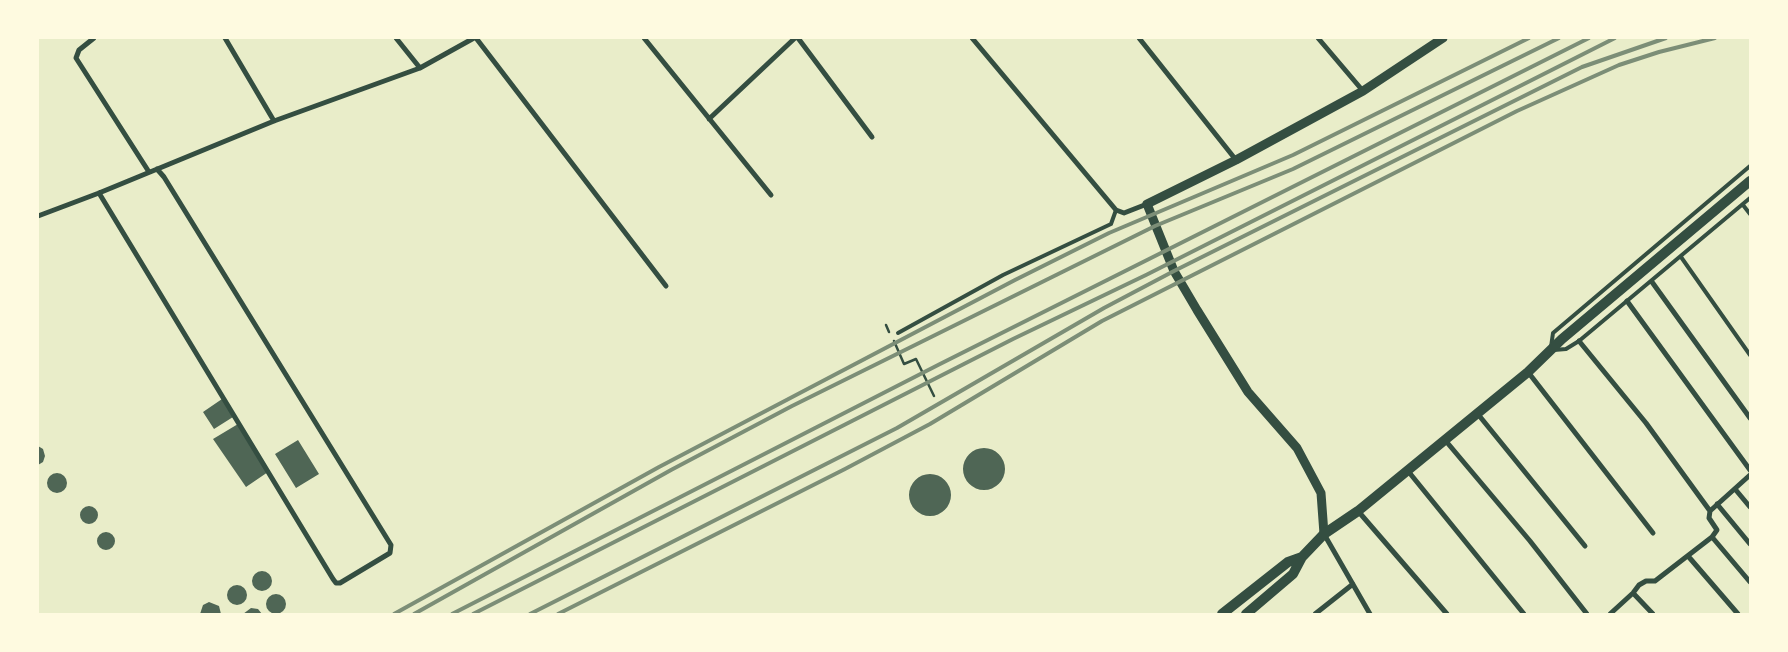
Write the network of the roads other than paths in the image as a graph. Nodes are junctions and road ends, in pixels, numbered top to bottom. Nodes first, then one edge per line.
1 (94, 38) edge
2 (225, 38) edge
3 (396, 38) edge
4 (475, 38) edge
5 (644, 38) edge
6 (797, 38) edge
7 (972, 38) edge
8 (1139, 38) edge
9 (1318, 38) edge
10 (1443, 38) edge
11 (420, 68) junction
12 (1363, 91) junction
13 (709, 119) junction
14 (274, 121) junction
15 (872, 137) dead end
16 (1236, 160) junction
17 (1750, 166) edge
18 (157, 169) junction
19 (149, 172) junction
20 (1750, 181) edge
21 (99, 193) junction
22 (771, 196) dead end
23 (1750, 198) edge
24 (1147, 204) junction
25 (1743, 205) junction
26 (1116, 210) junction
27 (1750, 214) edge
28 (38, 216) edge
29 (1681, 257) junction
30 (1652, 282) junction
31 (666, 286) dead end
32 (1627, 302) junction
33 (898, 334) dead end
34 (1579, 341) junction
35 (1550, 350) junction
36 (1750, 355) edge
37 (1528, 372) junction
38 (1478, 413) junction
39 (1750, 418) edge
40 (1445, 440) junction
41 (1408, 470) junction
42 (1750, 470) edge
43 (1750, 475) edge
44 (1734, 489) junction
45 (1717, 504) junction
46 (1750, 507) edge
47 (1358, 511) junction
48 (1710, 511) junction
49 (1653, 533) dead end
50 (1324, 534) junction
51 (1712, 537) junction
52 (1750, 544) edge
53 (1586, 546) dead end
54 (1688, 556) junction
55 (1302, 557) junction
56 (1750, 582) edge
57 (1353, 584) junction
58 (1633, 593) junction
59 (1222, 614) edge
60 (1246, 614) edge
61 (1315, 614) edge
62 (1370, 614) edge
63 (1447, 614) edge
64 (1524, 614) edge
65 (1587, 614) edge
66 (1610, 614) edge
67 (1653, 614) edge
68 (1738, 614) edge

1 - 19 street
2 - 14 street
3 - 11 street
4 - 11 street
4 - 31 street
5 - 13 street
6 - 13 street
6 - 15 street
7 - 26 street
8 - 16 street
9 - 12 street
10 - 12 street
11 - 14 street
12 - 16 street
13 - 22 street
14 - 18 street
16 - 24 street
17 - 35 lane
18 - 19 street
18 - 21 street
19 - 21 street
20 - 35 main road
21 - 28 street
23 - 25 lane
24 - 26 street
24 - 50 street
25 - 27 lane
25 - 29 lane
26 - 33 lane
29 - 30 lane
29 - 36 lane
30 - 32 lane
30 - 39 street
32 - 34 lane
32 - 42 street
34 - 35 lane
34 - 48 street
35 - 37 main road
37 - 38 main road
37 - 49 street
38 - 40 main road
38 - 53 street
40 - 41 main road
40 - 65 street
41 - 47 main road
41 - 64 street
43 - 44 street
44 - 45 street
44 - 46 street
45 - 48 street
45 - 52 street
47 - 50 main road
47 - 63 street
48 - 51 street
50 - 55 main road
50 - 57 street
51 - 54 street
51 - 56 street
54 - 58 street
54 - 68 street
55 - 59 main road
55 - 60 main road
57 - 61 street
57 - 62 street
58 - 66 street
58 - 67 street

